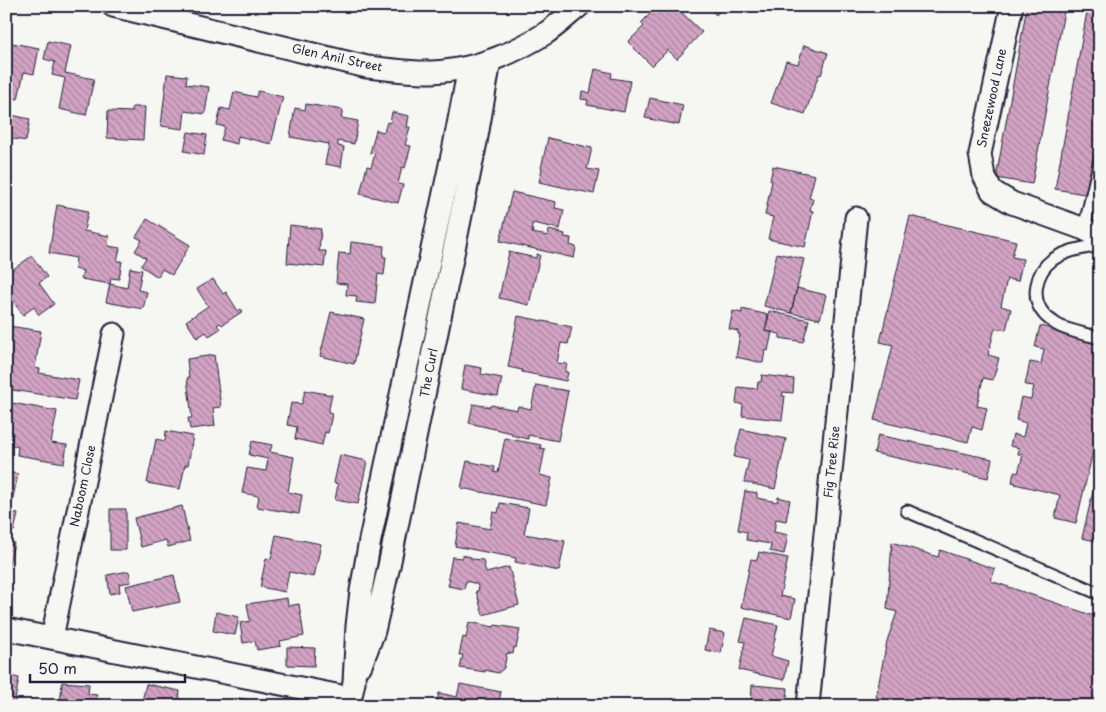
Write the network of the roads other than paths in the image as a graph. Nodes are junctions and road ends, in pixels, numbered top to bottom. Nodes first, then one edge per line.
1 (113, 6) edge
2 (579, 6) edge
3 (1012, 6) edge
4 (490, 61) junction
5 (469, 67) junction
6 (1100, 159) edge
7 (856, 218) dead end
8 (1092, 233) edge
9 (1100, 245) edge
10 (114, 334) dead end
11 (1100, 338) edge
12 (907, 511) dead end
13 (1100, 594) edge
14 (6, 629) edge
15 (52, 638) junction
16 (351, 695) edge
17 (808, 706) edge

1 - 5 street, Glen Anil Street
2 - 4 street, Glen Anil Street
3 - 8 street, Sneezewood Lane
4 - 5 street, Glen Anil Street
4 - 16 street, The Curl
5 - 16 street, The Curl
6 - 8 lane
7 - 17 street, Fig Tree Rise
9 - 11 lane
10 - 15 street, Naboom Close
12 - 13 lane
14 - 15 street
15 - 16 street

